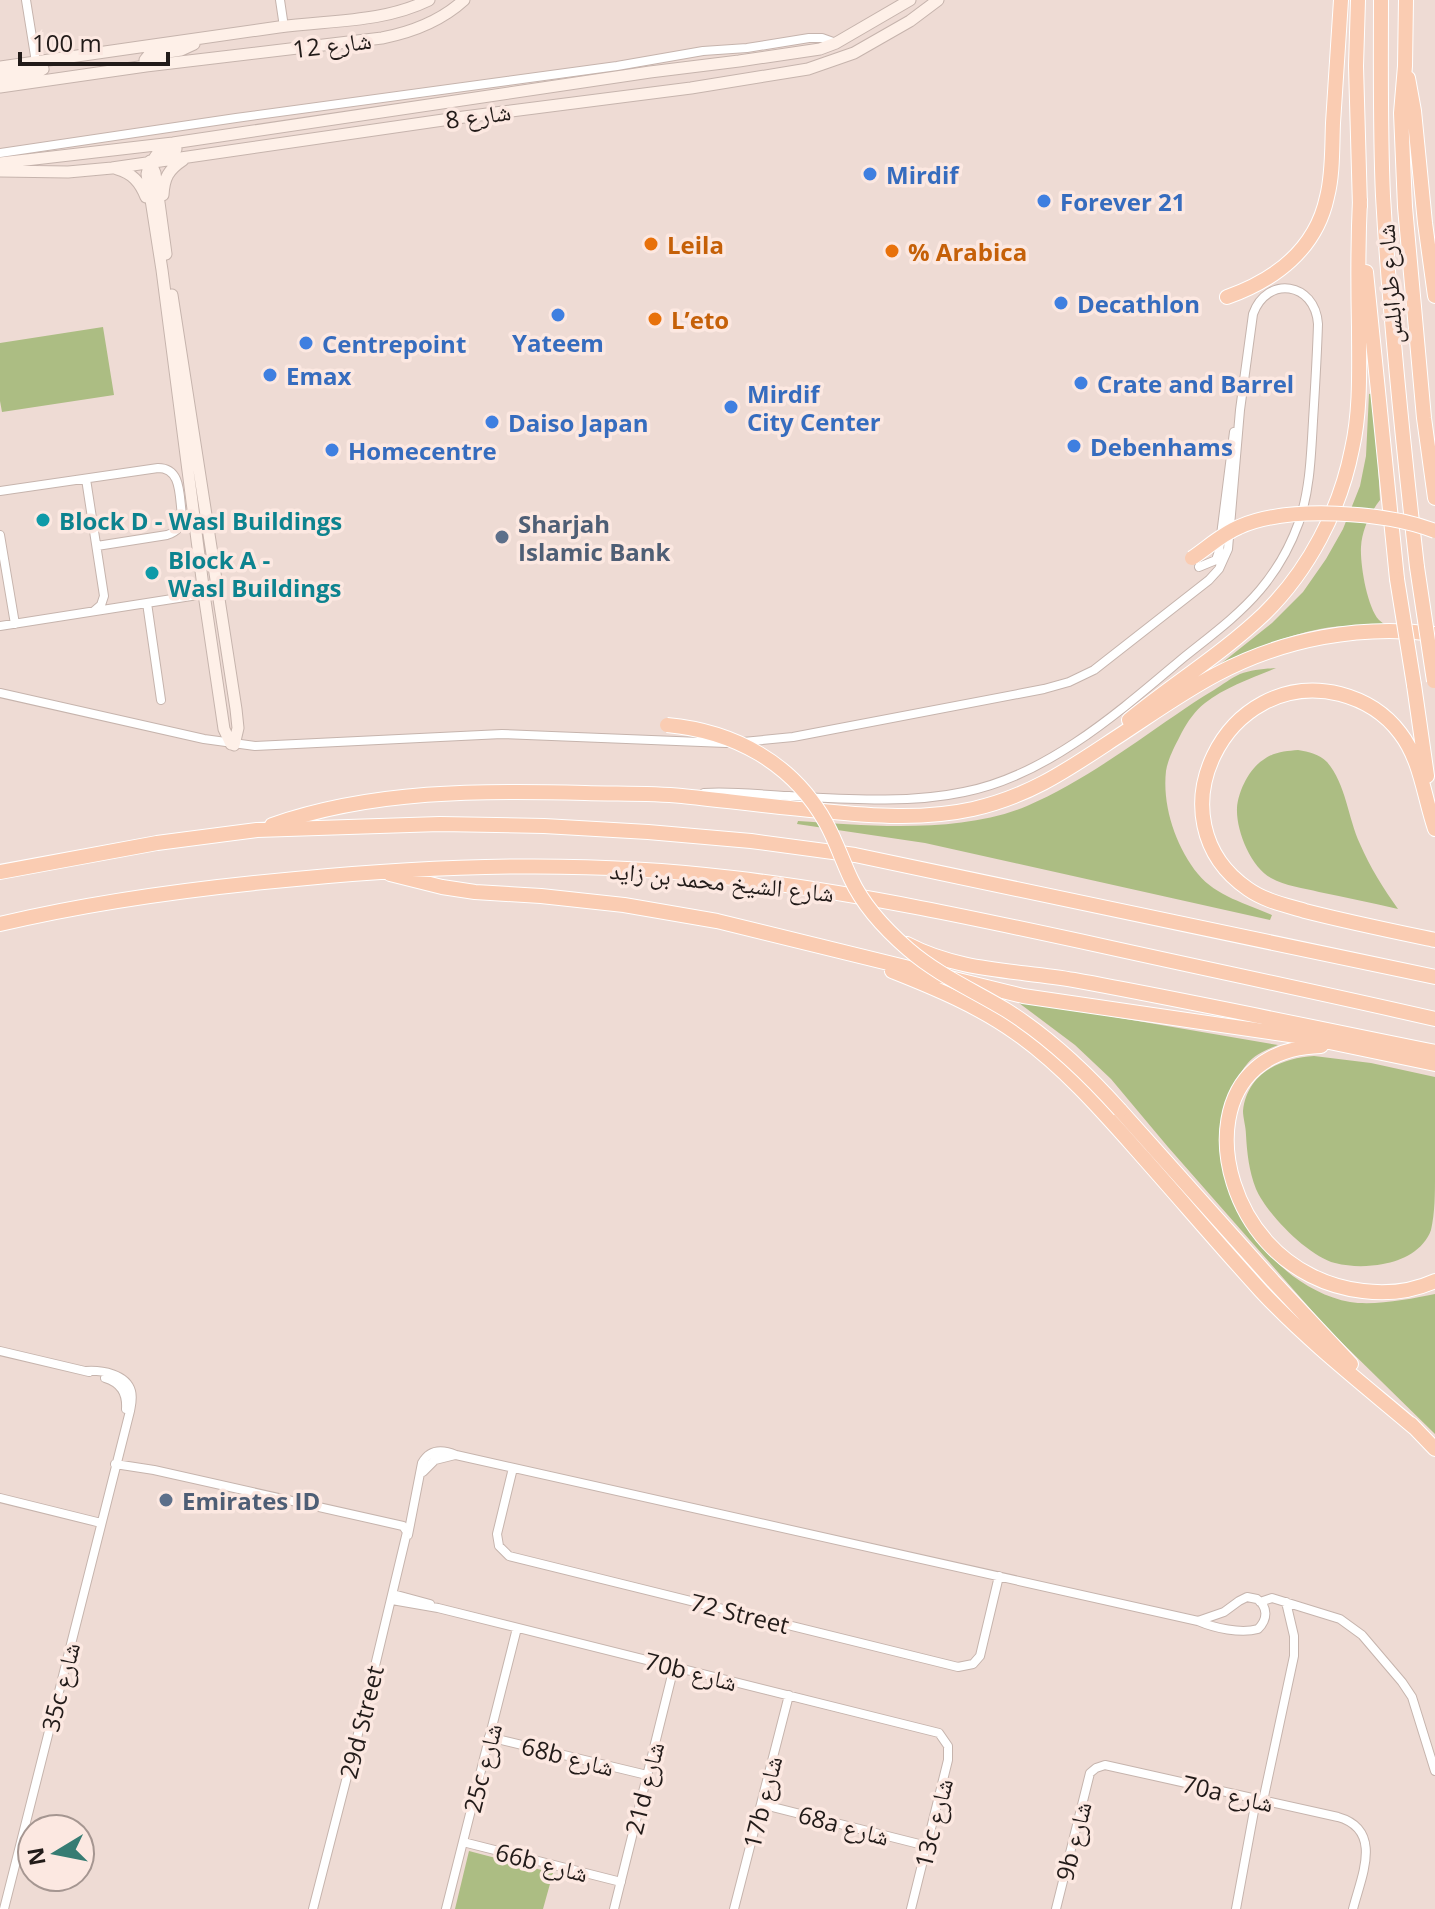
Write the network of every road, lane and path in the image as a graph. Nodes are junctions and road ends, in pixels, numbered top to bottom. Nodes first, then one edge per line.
1 (26, 0) edge
2 (280, 0) edge
3 (429, 0) edge
4 (464, 0) edge
5 (910, 0) edge
6 (938, 0) edge
7 (1341, 0) edge
8 (1358, 0) edge
9 (1381, 0) edge
10 (1406, 0) edge
11 (284, 27) junction
12 (201, 39) junction
13 (836, 43) junction
14 (38, 61) junction
15 (146, 66) junction
16 (1405, 66) junction
17 (0, 67) edge
18 (0, 77) edge
19 (0, 87) edge
20 (391, 110) junction
21 (233, 133) junction
22 (348, 134) junction
23 (136, 147) junction
24 (0, 153) edge
25 (189, 157) junction
26 (151, 162) junction
27 (0, 163) edge
28 (112, 168) junction
29 (0, 171) edge
30 (1360, 199) junction
31 (157, 214) junction
32 (1435, 296) edge
33 (1227, 297) dead end
34 (176, 388) junction
35 (1240, 410) junction
36 (197, 453) junction
37 (86, 479) junction
38 (2, 493) edge
39 (1435, 498) edge
40 (194, 517) junction
41 (1435, 531) edge
42 (0, 535) edge
43 (97, 546) junction
44 (2, 558) edge
45 (1194, 560) joint
46 (204, 594) junction
47 (147, 603) junction
48 (220, 607) junction
49 (94, 611) junction
50 (15, 624) junction
51 (0, 626) edge
52 (1435, 634) edge
53 (1434, 685) edge
54 (0, 693) edge
55 (161, 700) dead end
56 (667, 725) dead end
57 (233, 744) junction
58 (1097, 751) junction
59 (680, 796) junction
60 (1435, 828) edge
61 (257, 830) junction
62 (378, 871) junction
63 (0, 872) edge
64 (0, 924) edge
65 (896, 938) junction
66 (1435, 940) edge
67 (843, 951) junction
68 (1435, 977) edge
69 (1435, 1019) edge
70 (1355, 1047) junction
71 (1435, 1052) edge
72 (1435, 1064) edge
73 (1435, 1281) edge
74 (0, 1351) edge
75 (1416, 1429) junction
76 (1435, 1449) edge
77 (116, 1462) junction
78 (513, 1468) junction
79 (0, 1498) edge
80 (101, 1523) junction
81 (407, 1533) junction
82 (999, 1576) junction
83 (392, 1597) junction
84 (1260, 1602) junction
85 (1286, 1602) junction
86 (1198, 1621) junction
87 (517, 1628) junction
88 (674, 1667) junction
89 (789, 1695) junction
90 (489, 1737) junction
91 (943, 1737) joint
92 (1435, 1771) edge
93 (1090, 1773) joint
94 (647, 1775) junction
95 (1259, 1801) junction
96 (761, 1804) junction
97 (463, 1842) junction
98 (927, 1846) junction
99 (621, 1882) junction
100 (4, 1909) edge
101 (313, 1909) edge
102 (446, 1909) edge
103 (614, 1909) edge
104 (734, 1909) edge
105 (911, 1909) edge
106 (1056, 1909) edge
107 (1236, 1909) edge
108 (1353, 1909) edge

1 - 14 street
2 - 11 street
3 - 11 street, شارع 12
4 - 15 street, شارع 12
5 - 13 street, شارع 8
6 - 22 street, شارع 8
7 - 33 highway
8 - 30 highway
9 - 53 highway, شارع طرابلس, bridge
10 - 16 highway, شارع طرابلس
11 - 12 street, شارع 12
12 - 14 street, شارع 12
12 - 15 street
13 - 20 street, شارع 8
13 - 24 street
14 - 17 street, شارع 12
14 - 18 street
15 - 19 street, شارع 12
16 - 32 highway
16 - 39 highway, شارع طرابلس
20 - 21 street, شارع 8
20 - 22 street
21 - 23 street, شارع 8
21 - 26 street
22 - 25 street, شارع 8
23 - 26 street
23 - 27 street, شارع 8
25 - 26 street, شارع 8
25 - 31 street
26 - 28 street, شارع 8
26 - 31 street
28 - 29 street, شارع 8
28 - 31 street
30 - 58 highway
30 - 60 highway, bridge
31 - 34 street
31 - 36 street
34 - 36 street
34 - 40 street
35 - 45 street
35 - 57 street
35 - 59 street
36 - 48 street
37 - 38 street
37 - 43 street
37 - 43 street
40 - 46 street
40 - 48 street
41 - 45 highway, bridge
42 - 44 street
43 - 49 street
44 - 50 street
46 - 47 street
46 - 57 street
47 - 49 street
47 - 55 street
48 - 57 street
49 - 50 street
50 - 51 street
52 - 58 highway
54 - 57 street
56 - 65 highway, bridge
58 - 59 highway
59 - 61 highway
60 - 66 highway
61 - 63 highway, شارع الشيخ محمد بن زايد
61 - 68 highway, شارع الشيخ محمد بن زايد
62 - 64 highway, شارع الشيخ محمد بن زايد
62 - 67 highway
62 - 69 highway, شارع الشيخ محمد بن زايد
65 - 71 highway, bridge
65 - 75 highway, bridge
67 - 70 highway
67 - 75 highway
70 - 72 highway
70 - 73 highway
74 - 77 street, 35c شارع
75 - 76 highway
77 - 80 street, 35c شارع
77 - 81 street
78 - 81 street, 29d Street
78 - 82 street
78 - 82 street, 72 Street
79 - 80 street
80 - 100 street, 35c شارع
81 - 83 street, 29d Street
82 - 86 street
83 - 87 street, 70b شارع
83 - 101 street, 29d Street
84 - 85 street
84 - 86 street
84 - 86 street
85 - 92 street
85 - 95 street
87 - 88 street, 70b شارع
87 - 90 street, 25c شارع
88 - 89 street, 70b شارع
88 - 94 street, 21d شارع
89 - 91 street, 70b شارع
89 - 96 street, 17b شارع
90 - 94 street, 68b شارع
90 - 97 street, 25c شارع
91 - 98 street, 13c شارع
93 - 95 street, 70a شارع
93 - 106 street, 9b شارع
94 - 99 street, 21d شارع
95 - 107 street
95 - 108 street, 70a شارع
96 - 98 street, 68a شارع
96 - 104 street, 17b شارع
97 - 99 street, 66b شارع
97 - 102 street, 25c شارع
98 - 105 street, 13c شارع
99 - 103 street, 21d شارع

